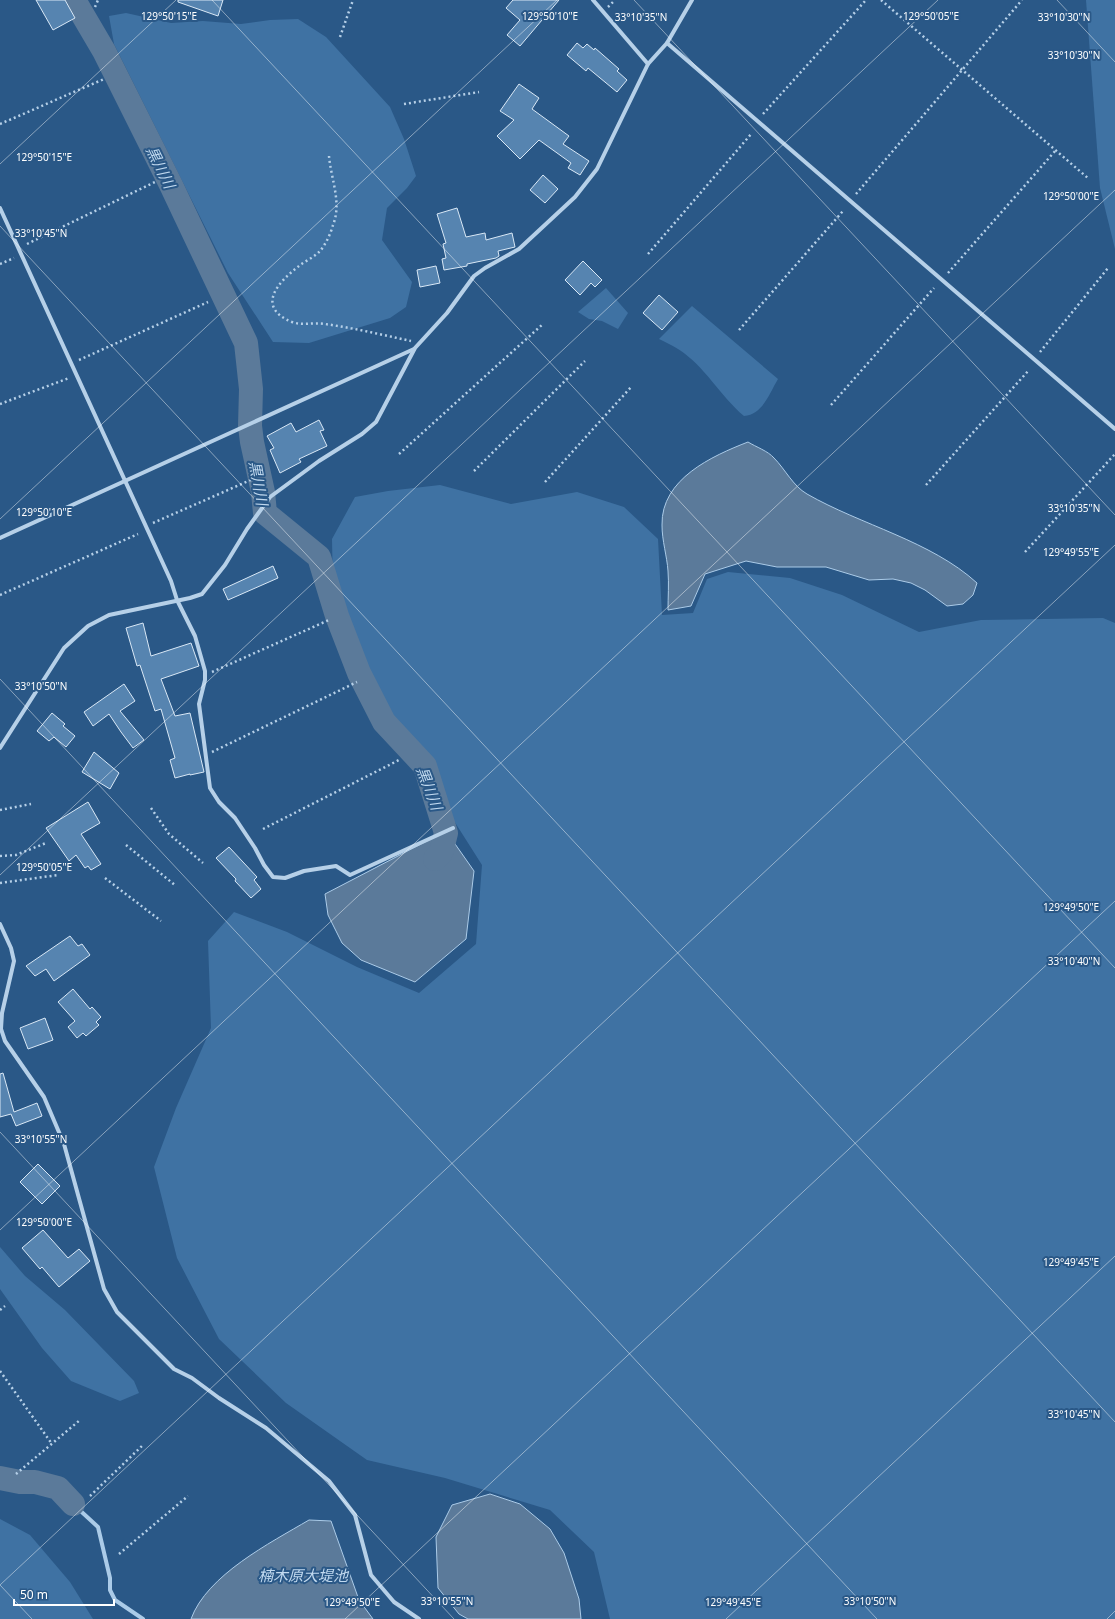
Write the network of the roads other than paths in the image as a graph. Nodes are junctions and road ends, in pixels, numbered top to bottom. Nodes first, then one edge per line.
1 (592, 0) edge
2 (692, 0) edge
3 (667, 43) junction
4 (648, 64) junction
5 (0, 208) edge
6 (415, 348) junction
7 (1115, 428) edge
8 (125, 481) junction
9 (0, 538) edge
10 (177, 600) junction
11 (0, 748) edge
12 (453, 828) dead end
13 (0, 924) edge
14 (419, 1619) edge

1 - 4 street
2 - 3 street
3 - 4 street
3 - 7 street
4 - 6 street
5 - 8 street
6 - 8 street
6 - 10 street
8 - 9 street
8 - 10 street
10 - 11 street
10 - 12 street
13 - 14 street

